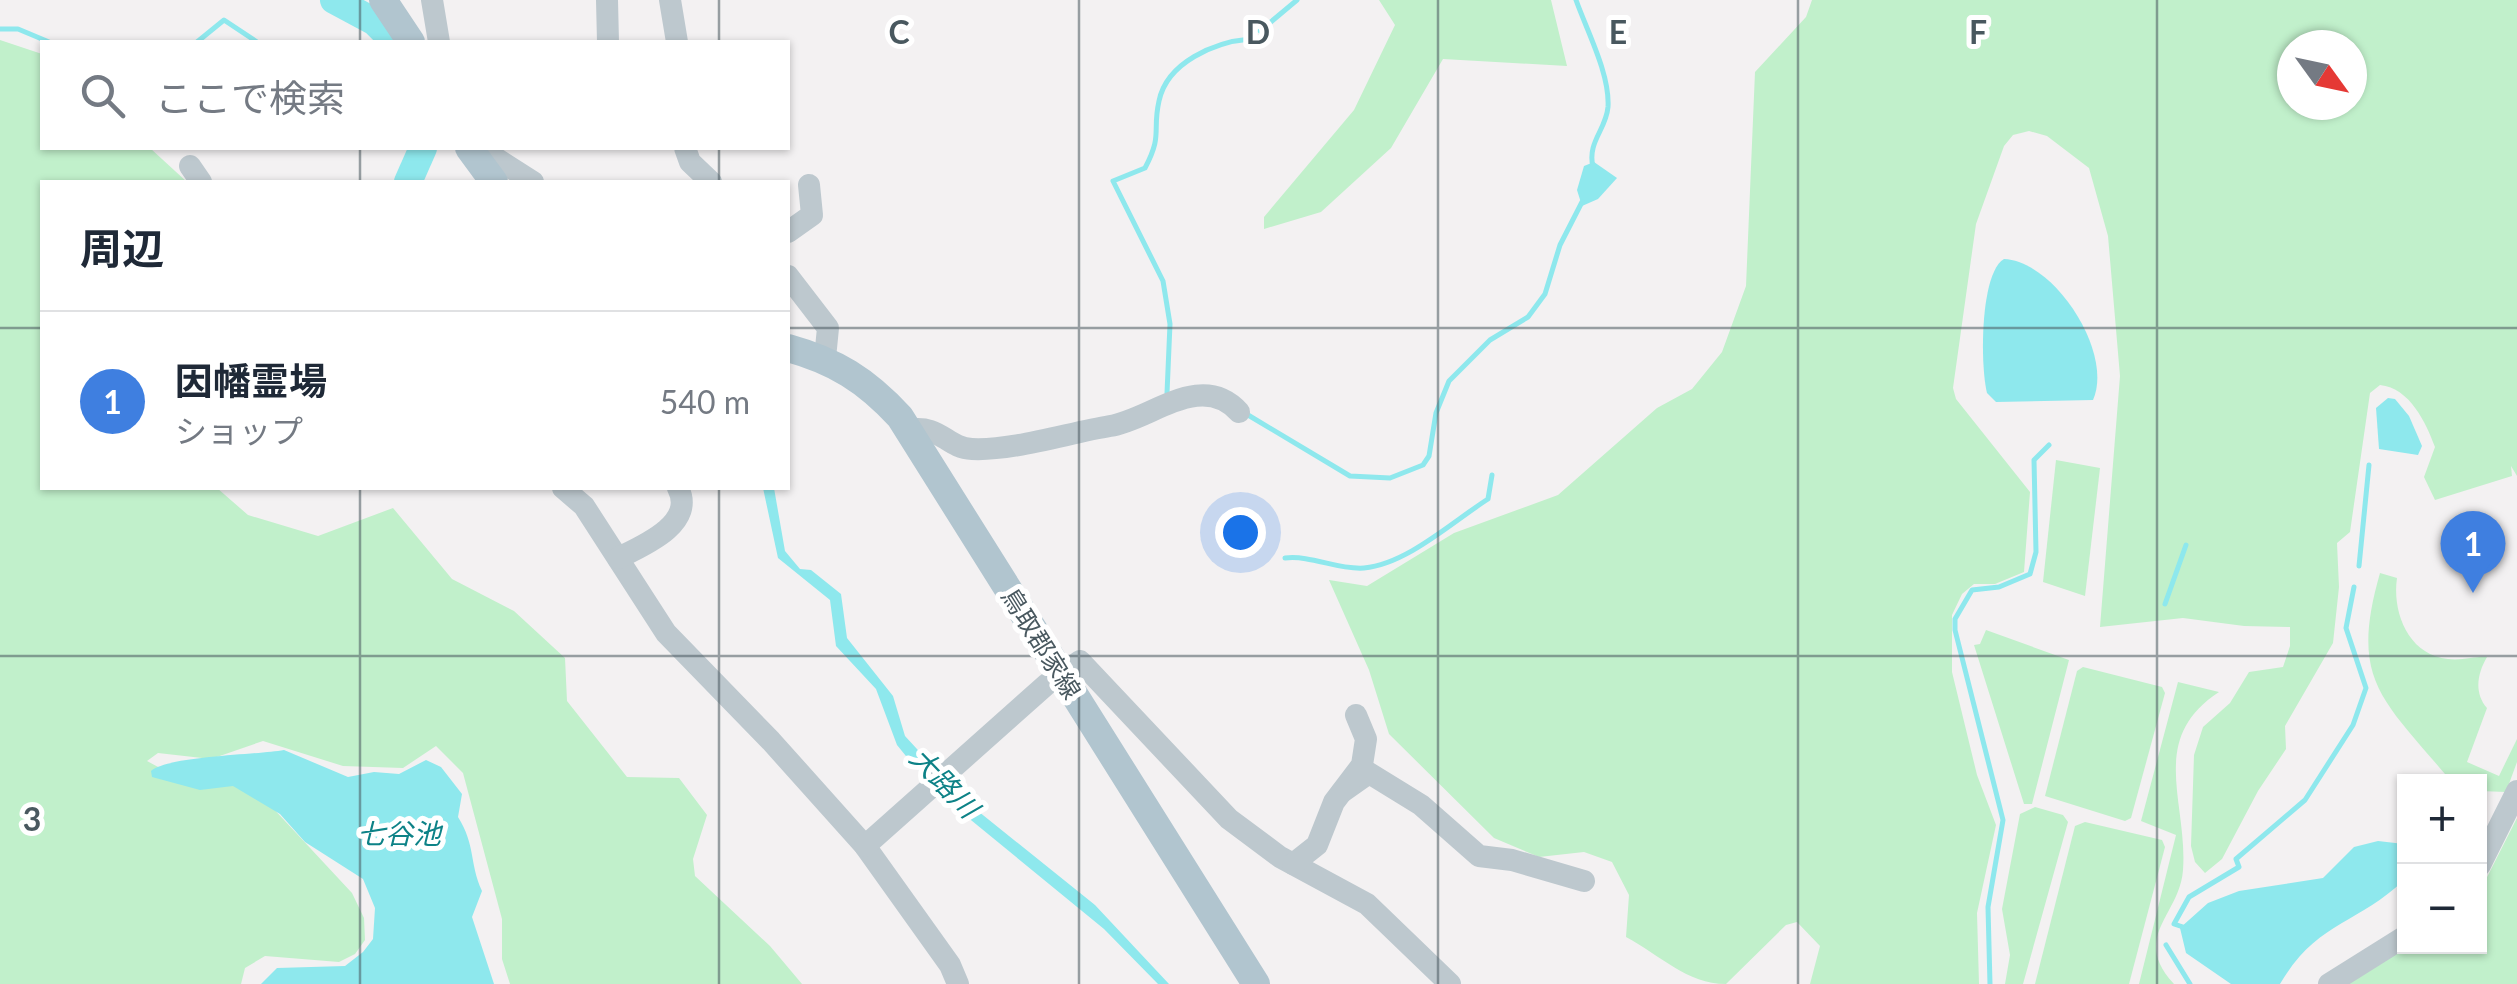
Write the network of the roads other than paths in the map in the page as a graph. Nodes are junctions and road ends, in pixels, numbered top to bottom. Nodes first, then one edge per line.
1 (384, 0) edge
2 (432, 0) edge
3 (607, 0) edge
4 (670, 0) edge
5 (410, 40) edge
6 (438, 40) edge
7 (608, 40) edge
8 (677, 40) edge
9 (470, 150) edge
10 (483, 150) edge
11 (686, 150) edge
12 (493, 180) edge
13 (530, 180) edge
14 (709, 180) edge
15 (808, 185) dead end
16 (790, 231) edge
17 (790, 279) edge
18 (790, 349) edge
19 (825, 358) junction
20 (1239, 412) dead end
21 (908, 430) junction
22 (565, 490) edge
23 (679, 490) edge
24 (618, 558) junction
25 (1061, 674) junction
26 (1356, 714) dead end
27 (2517, 791) edge
28 (1342, 792) junction
29 (865, 846) junction
30 (1294, 864) junction
31 (2480, 864) edge
32 (1584, 880) dead end
33 (2397, 941) edge
34 (958, 984) edge
35 (1256, 984) edge
36 (1450, 984) edge
37 (2328, 984) edge

1 - 5 main road
2 - 6 street
3 - 7 street
4 - 8 street
9 - 12 main road
10 - 13 street
11 - 14 street
15 - 16 street
17 - 19 street
18 - 19 main road, 鳥取郡家線
19 - 21 main road, 鳥取郡家線
20 - 21 street
21 - 25 main road, 鳥取郡家線
22 - 24 street
23 - 24 street
24 - 29 street
25 - 29 street
25 - 30 street
25 - 35 main road, 鳥取郡家線
26 - 28 street
27 - 31 street
28 - 30 street
28 - 32 street
29 - 34 street
30 - 36 street
33 - 37 street

